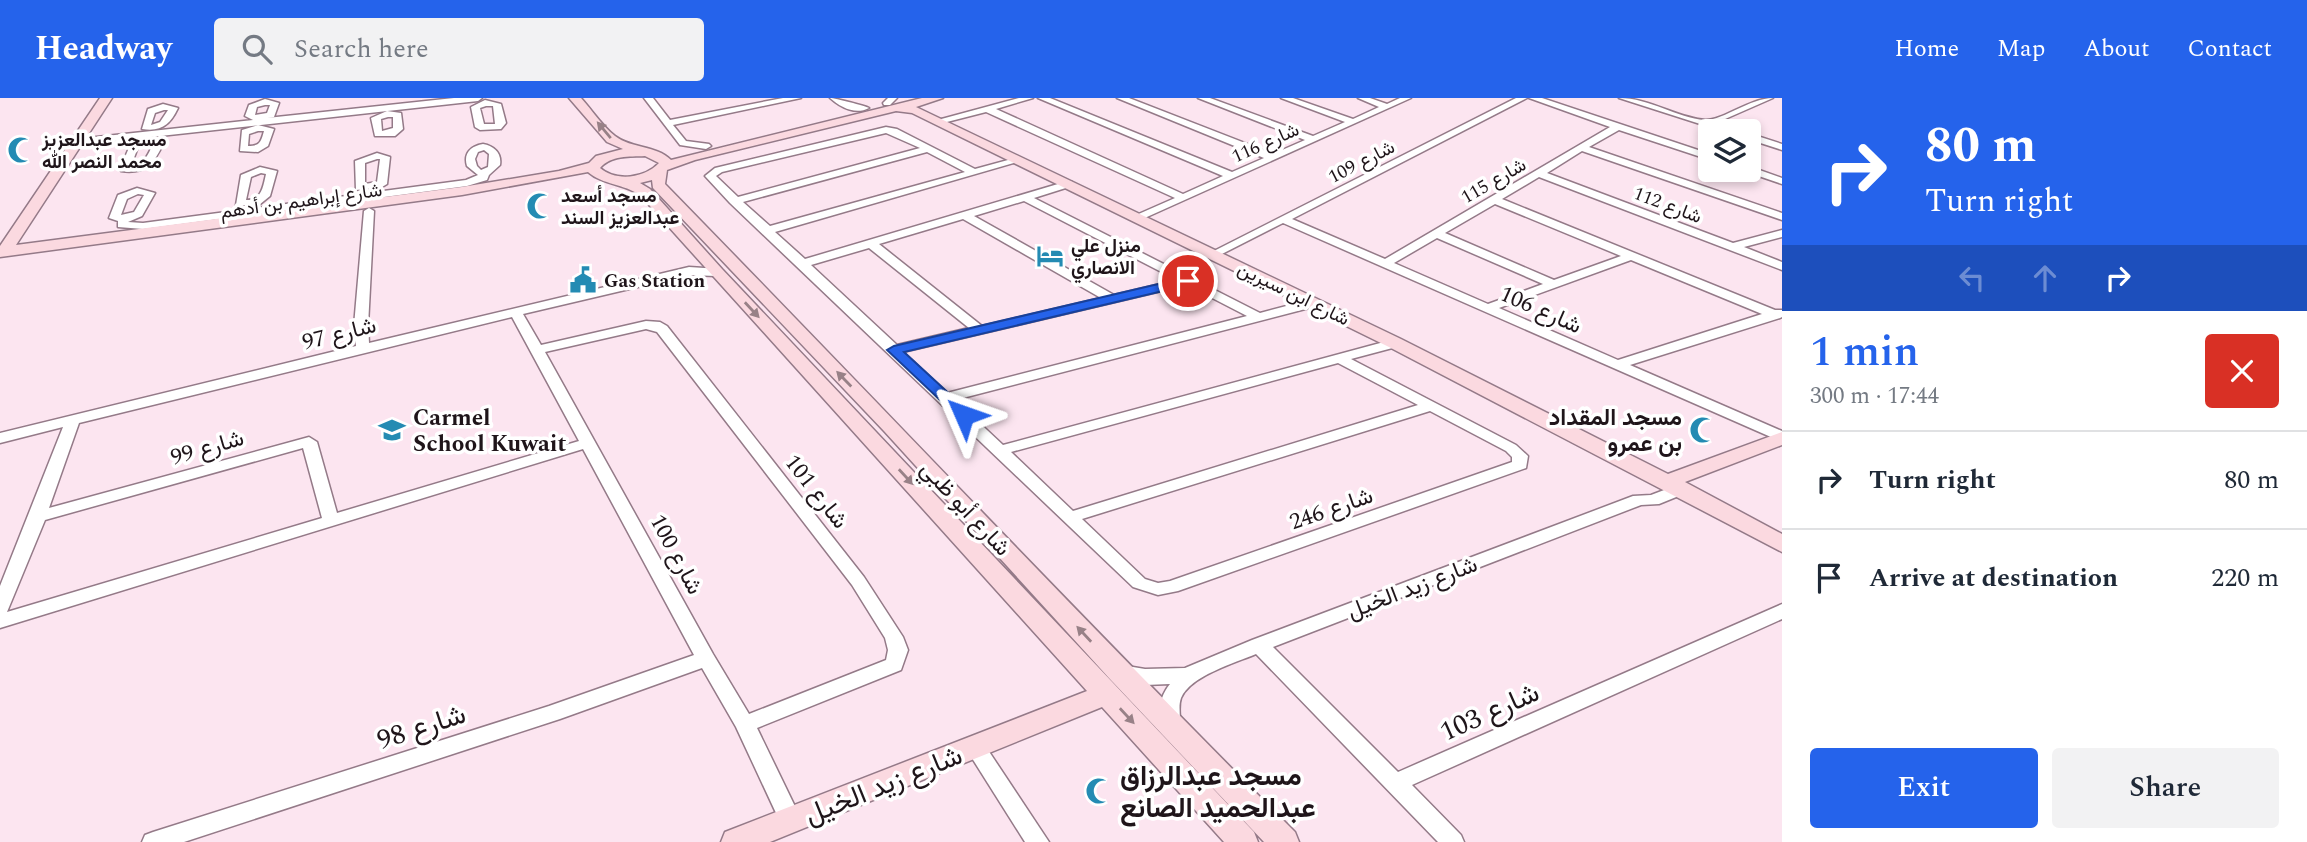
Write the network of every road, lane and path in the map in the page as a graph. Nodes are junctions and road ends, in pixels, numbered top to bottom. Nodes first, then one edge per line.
1 (106, 98) edge
2 (558, 98) edge
3 (576, 98) edge
4 (648, 98) edge
5 (739, 98) edge
6 (797, 98) edge
7 (834, 98) edge
8 (937, 98) edge
9 (1029, 98) edge
10 (1042, 98) edge
11 (1121, 98) edge
12 (1202, 98) edge
13 (1284, 98) edge
14 (1362, 98) edge
15 (1407, 98) edge
16 (1523, 98) edge
17 (1533, 98) edge
18 (1622, 98) edge
19 (1768, 98) edge
20 (482, 100) edge
21 (892, 103) edge
22 (914, 104) edge
23 (1782, 105) edge
24 (750, 107) junction
25 (1388, 107) junction
26 (988, 108) junction
27 (847, 110) junction
28 (588, 111) junction
29 (573, 114) junction
30 (1719, 119) edge
31 (939, 121) junction
32 (1698, 121) edge
33 (1354, 122) junction
34 (667, 123) junction
35 (1619, 126) junction
36 (1314, 139) junction
37 (1761, 140) edge
38 (78, 142) junction
39 (1782, 147) edge
40 (681, 148) junction
41 (1582, 148) junction
42 (929, 149) junction
43 (640, 152) junction
44 (1698, 153) edge
45 (1273, 158) junction
46 (1019, 160) junction
47 (598, 162) junction
48 (660, 164) junction
49 (484, 172) dead end
50 (974, 173) junction
51 (1541, 174) junction
52 (1761, 174) edge
53 (1232, 176) junction
54 (611, 179) junction
55 (1782, 181) edge
56 (525, 184) junction
57 (1068, 184) junction
58 (1025, 197) junction
59 (370, 198) junction
60 (1184, 198) junction
61 (1493, 199) junction
62 (734, 201) junction
63 (323, 206) junction
64 (292, 210) junction
65 (964, 215) junction
66 (124, 218) dead end
67 (1138, 218) junction
68 (1782, 218) edge
69 (1283, 219) junction
70 (206, 228) junction
71 (766, 231) junction
72 (1782, 233) edge
73 (1437, 234) junction
74 (870, 243) junction
75 (1733, 247) junction
76 (1214, 254) junction
77 (1, 255) edge
78 (1631, 256) junction
79 (802, 264) junction
80 (1385, 264) junction
81 (1782, 266) edge
82 (703, 268) junction
83 (1188, 281) junction
84 (1553, 284) junction
85 (1112, 299) junction
86 (1313, 303) junction
87 (1488, 308) junction
88 (516, 312) junction
89 (1779, 314) edge
90 (1258, 317) junction
91 (979, 330) junction
92 (1395, 343) junction
93 (363, 348) junction
94 (537, 350) junction
95 (894, 350) junction
96 (1339, 358) junction
97 (1617, 365) junction
98 (945, 398) junction
99 (1431, 406) junction
100 (883, 419) junction
101 (73, 420) junction
102 (860, 428) junction
103 (1782, 437) edge
104 (0, 438) edge
105 (588, 443) junction
106 (1002, 450) junction
107 (1679, 483) junction
108 (38, 516) junction
109 (1070, 517) junction
110 (331, 520) junction
111 (1782, 530) edge
112 (1782, 544) edge
113 (0, 608) edge
114 (1782, 611) edge
115 (0, 621) edge
116 (1259, 645) junction
117 (706, 659) junction
118 (1187, 676) junction
119 (1112, 683) junction
120 (745, 724) junction
121 (1170, 725) junction
122 (975, 747) junction
123 (1395, 783) junction
124 (1261, 817) junction
125 (791, 821) junction
126 (1241, 839) edge
127 (153, 842) edge
128 (736, 842) edge
129 (1038, 842) edge
130 (1284, 842) edge
131 (1452, 842) edge

1 - 38 street
2 - 29 street
3 - 28 street
4 - 34 street
5 - 24 street
6 - 24 street
7 - 27 street
8 - 22 street
9 - 26 street
10 - 53 street
11 - 45 street
12 - 36 street
13 - 33 street
14 - 25 street
15 - 25 street, شارع 116
16 - 69 street, شارع 109
17 - 35 street
18 - 32 street
19 - 23 street
19 - 30 street
20 - 38 street
21 - 22 street
21 - 27 street
21 - 48 street
22 - 31 street, شارع ابن سيرين
24 - 34 street
25 - 33 street, شارع 116
26 - 31 street
26 - 60 street
27 - 40 street
28 - 29 street
43 -> 28 street
29 - 47 street
31 - 46 street, شارع ابن سيرين
33 - 36 street, شارع 116
34 - 40 street
35 - 41 street, شارع 115
35 - 44 street
36 - 45 street, شارع 116
37 - 39 street
38 - 77 street
40 - 48 street
41 - 51 street, شارع 115
41 - 68 street
42 - 50 street
42 - 62 street
42 - 62 street
43 - 47 street, شارع إبراهيم بن أدهم
43 - 48 street
45 - 53 street, شارع 116
46 - 50 street
46 - 57 street, شارع ابن سيرين
47 - 54 street
47 - 56 street, شارع إبراهيم بن أدهم
48 - 54 street, شارع إبراهيم بن أدهم
100 -> 48 street, شارع أبو ظبي
49 - 59 street, شارع إبراهيم بن أدهم
50 - 71 street
51 - 61 street, شارع 115
51 - 75 street, شارع 112
52 - 55 street
53 - 60 street, شارع 116
54 - 56 street, شارع إبراهيم بن أدهم
54 - 82 street, شارع أبو ظبي
56 - 59 street, شارع إبراهيم بن أدهم
56 - 63 street, شارع إبراهيم بن أدهم
57 - 58 street
57 - 67 street, شارع ابن سيرين
58 - 65 street
58 - 83 street
59 - 63 street, شارع إبراهيم بن أدهم
59 - 70 street, شارع إبراهيم بن أدهم
59 - 93 street
60 - 67 street, شارع 116
61 - 73 street, شارع 115
61 - 78 street
62 - 71 street
63 - 64 street, شارع إبراهيم بن أدهم
64 - 66 street, شارع إبراهيم بن أدهم
64 - 70 street, شارع إبراهيم بن أدهم
65 - 74 street
65 - 85 street
67 - 76 street, شارع ابن سيرين
69 - 76 street, شارع 109
69 - 80 street, شارع 106
70 - 77 street, شارع إبراهيم بن أدهم
71 - 79 street
72 - 75 street
73 - 80 street, شارع 115
73 - 84 street
74 - 79 street
74 - 91 street
75 - 81 street, شارع 112
76 - 86 street, شارع ابن سيرين
78 - 84 street
78 - 89 street
79 - 95 street
80 - 87 street, شارع 106
82 - 88 street, شارع 97
82 -> 102 street, شارع أبو ظبي
83 - 85 street
83 - 90 street
84 - 87 street
85 - 91 street
86 - 90 street
86 - 92 street, شارع ابن سيرين
87 - 97 street, شارع 106
88 - 93 street, شارع 97
88 - 94 street, شارع 100
89 - 97 street
90 - 98 street
91 - 95 street
92 - 96 street
92 - 107 street, شارع ابن سيرين
93 - 101 street, شارع 97
94 - 105 street, شارع 100
94 - 120 street, شارع 101
95 - 98 street
96 - 99 street
96 - 106 street
97 - 103 street, شارع 106
98 - 106 street
99 - 109 street
99 - 109 street, شارع 246
100 - 102 street
119 -> 100 street, شارع أبو ظبي
101 - 104 street, شارع 97
101 - 108 street
102 -> 119 street, شارع أبو ظبي
103 - 107 street, شارع زيد الخيل
105 - 110 street
105 - 117 street, شارع 100
106 - 109 street
107 - 111 street, شارع ابن سيرين
107 - 112 street, شارع ابن سيرين
107 - 116 street, شارع زيد الخيل
108 - 110 street, شارع 99
108 - 113 street
110 - 115 street
114 - 123 street, شارع 103
116 - 118 street, شارع زيد الخيل
116 - 123 street
117 - 120 street, شارع 100
117 - 127 street, شارع 98
118 - 119 street, شارع زيد الخيل
118 - 121 street
119 - 121 street, شارع أبو ظبي
119 - 122 street, شارع زيد الخيل
119 -> 126 street, شارع أبو ظبي
120 - 125 street, شارع 100
121 - 124 street, شارع أبو ظبي
122 - 125 street, شارع زيد الخيل
122 - 129 street
123 - 131 street
124 - 126 street
124 - 130 street, شارع أبو ظبي
125 - 128 street, شارع زيد الخيل

